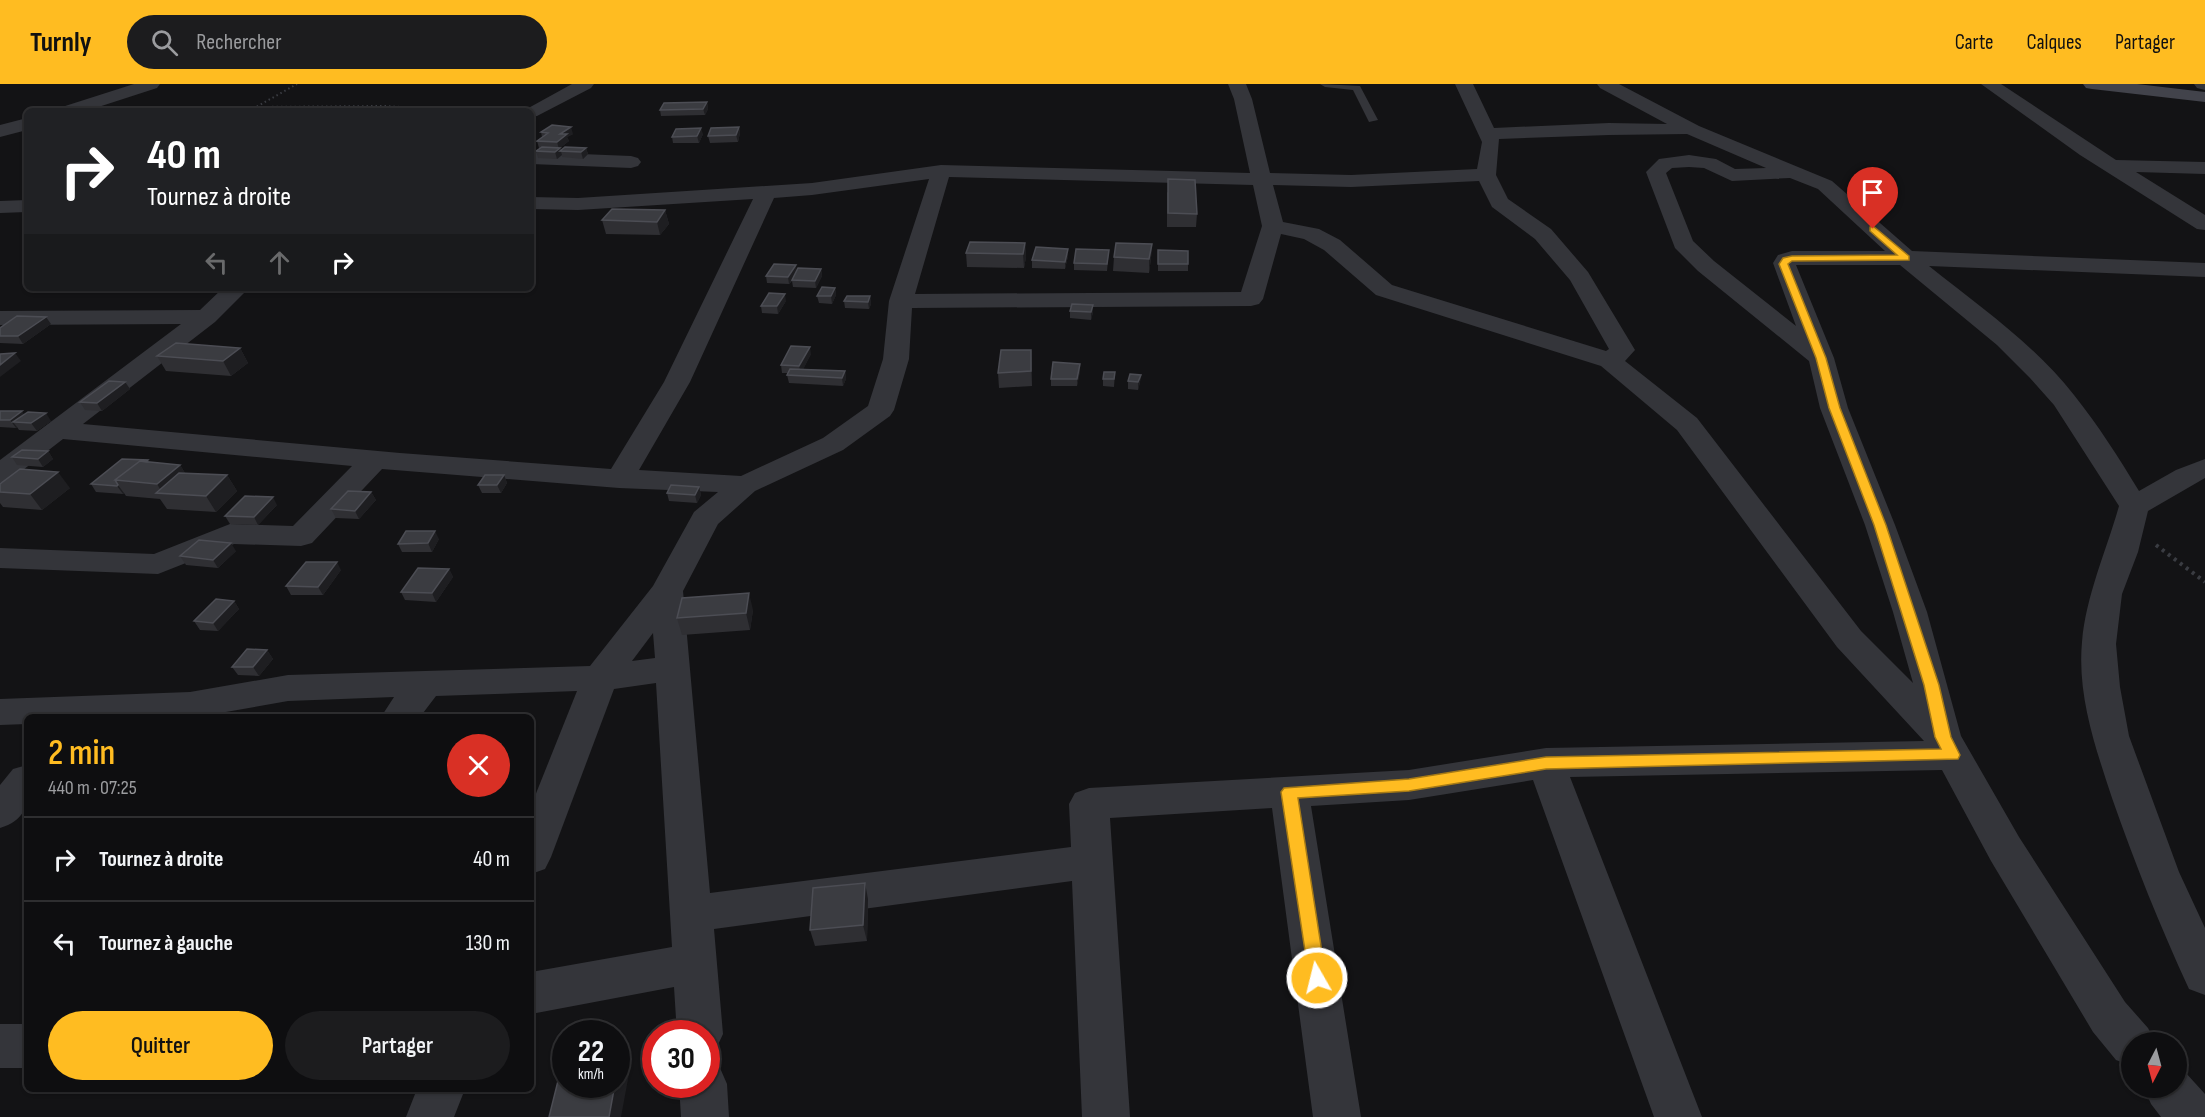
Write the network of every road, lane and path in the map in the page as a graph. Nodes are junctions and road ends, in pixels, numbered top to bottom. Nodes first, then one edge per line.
1 (151, 84) edge
2 (297, 84) edge
3 (585, 84) edge
4 (1237, 84) edge
5 (1325, 84) edge
6 (1464, 84) edge
7 (1606, 84) edge
8 (1990, 84) edge
9 (2092, 84) edge
10 (2205, 97) edge
11 (254, 107) joint
12 (77, 108) edge
13 (418, 108) edge
14 (534, 110) edge
15 (0, 120) edge
16 (1373, 120) dead end
17 (24, 125) edge
18 (24, 125) edge
19 (1599, 129) junction
20 (1692, 130) junction
21 (0, 131) edge
22 (1487, 134) junction
23 (1650, 155) junction
24 (534, 158) edge
25 (631, 162) dead end
26 (2110, 166) junction
27 (2205, 168) edge
28 (940, 171) junction
29 (1794, 172) junction
30 (1486, 175) junction
31 (1262, 180) junction
32 (767, 191) junction
33 (534, 203) edge
34 (24, 206) edge
35 (0, 207) edge
36 (2205, 224) edge
37 (1273, 226) junction
38 (1906, 258) junction
39 (2205, 270) edge
40 (234, 291) edge
41 (901, 301) junction
42 (206, 317) junction
43 (2, 319) edge
44 (1821, 358) junction
45 (1610, 361) junction
46 (56, 430) junction
47 (373, 461) junction
48 (2205, 468) edge
49 (0, 474) edge
50 (619, 479) junction
51 (745, 485) junction
52 (2132, 515) junction
53 (0, 558) edge
54 (2205, 582) edge
55 (667, 591) junction
56 (673, 668) junction
57 (600, 678) junction
58 (426, 684) junction
59 (302, 688) junction
60 (0, 712) edge
61 (82, 713) edge
62 (282, 714) edge
63 (401, 714) edge
64 (1948, 746) junction
65 (1546, 763) junction
66 (24, 784) edge
67 (1289, 792) junction
68 (0, 812) edge
69 (534, 849) edge
70 (1092, 861) junction
71 (692, 914) junction
72 (695, 963) junction
73 (2205, 975) edge
74 (534, 992) edge
75 (699, 1020) edge
76 (2122, 1032) edge
77 (440, 1092) edge
78 (704, 1098) edge
79 (2177, 1098) edge
80 (430, 1117) edge
81 (705, 1117) edge
82 (1106, 1117) edge
83 (1337, 1117) edge
84 (1678, 1117) edge
85 (2193, 1117) edge

1 - 12 street
2 - 11 path
3 - 14 street
4 - 31 street
5 - 16 lane
6 - 22 street
7 - 20 street
8 - 26 street
9 - 10 main road
11 - 13 path
15 - 17 street
18 - 21 street
19 - 20 street
19 - 22 street
19 - 23 street
20 - 29 street
22 - 30 street
23 - 29 street
23 - 44 street
24 - 25 street
26 - 27 street
26 - 36 street
28 - 31 street
28 - 32 street
28 - 41 street
29 - 38 street
30 - 31 street
30 - 45 street
31 - 37 street
32 - 33 street
32 - 50 street
34 - 35 street
37 - 41 street
37 - 45 street
38 - 39 street
38 - 44 street
38 - 52 street
40 - 42 street
41 - 51 street
42 - 43 street
42 - 46 street
44 - 64 street
45 - 64 street
46 - 47 street
46 - 49 street
47 - 50 street
47 - 53 street
48 - 52 street
50 - 51 street
51 - 55 street
52 - 54 path
52 - 73 street
55 - 56 street
55 - 57 street
56 - 57 street
56 - 71 street
57 - 58 street
57 - 69 street
58 - 59 street
58 - 63 street
59 - 61 street
59 - 62 street
60 - 61 street
64 - 65 street
64 - 76 street
65 - 67 street
65 - 84 street
66 - 68 street
67 - 70 street
67 - 83 street
70 - 71 street
70 - 82 street
71 - 72 street
72 - 74 street
72 - 75 street
77 - 80 street
78 - 81 street
79 - 85 street

